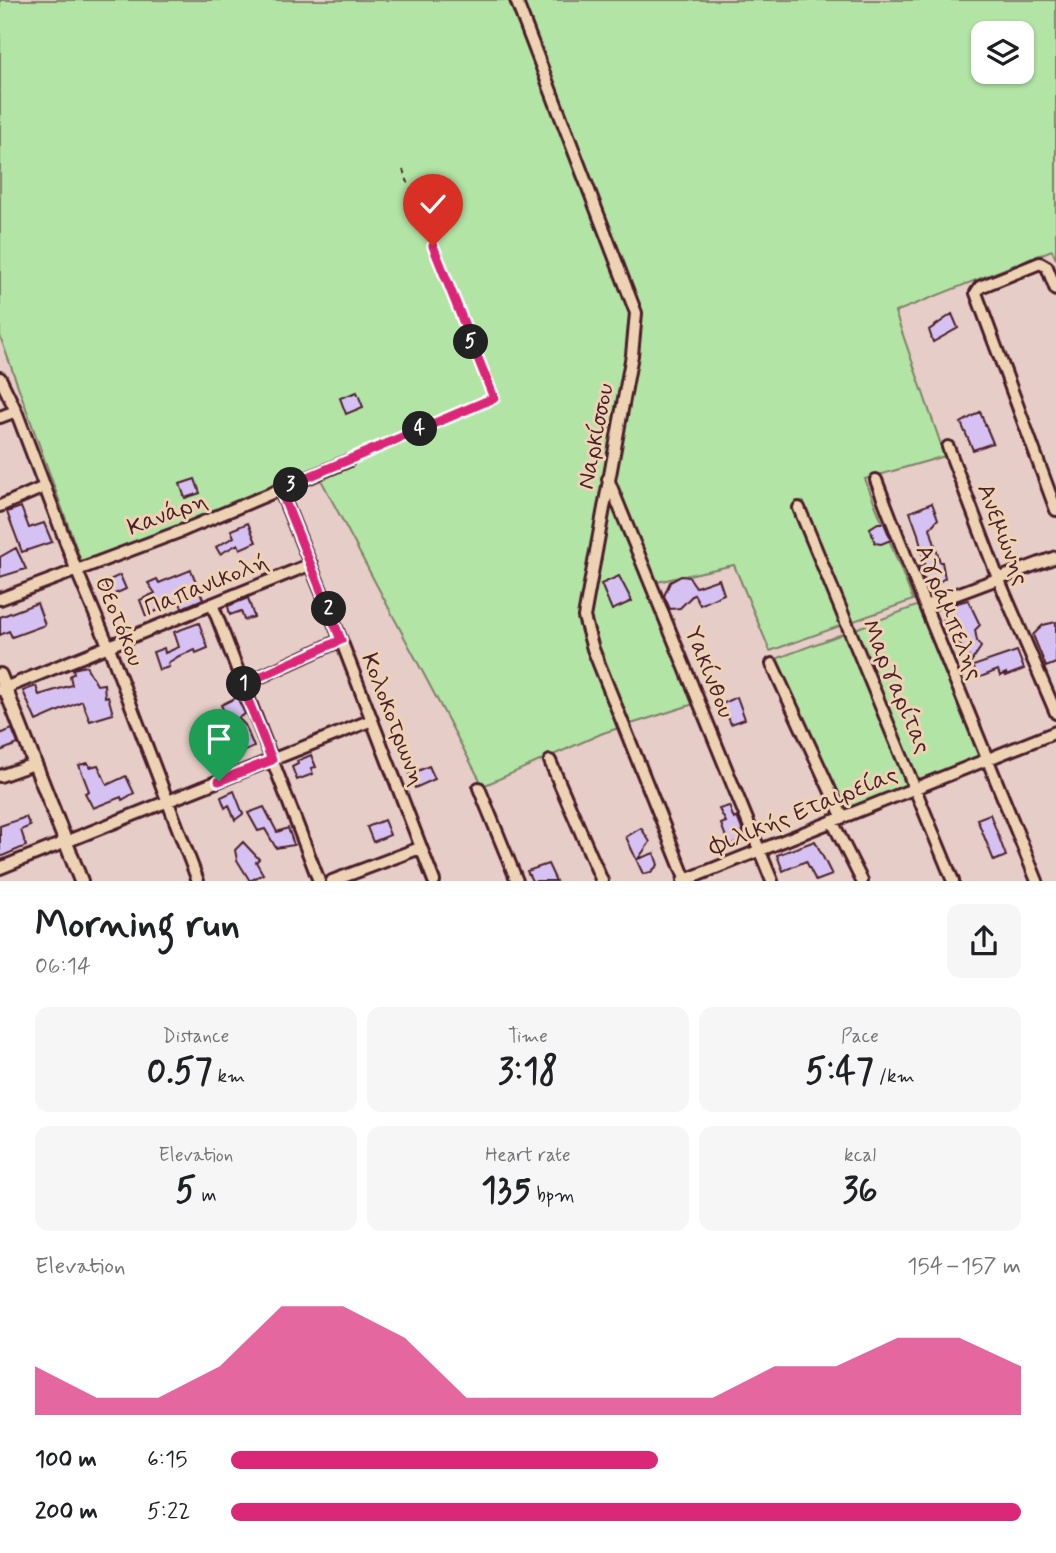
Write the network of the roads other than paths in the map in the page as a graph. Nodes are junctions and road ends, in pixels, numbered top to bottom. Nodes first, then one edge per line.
1 (516, 0) edge
2 (1056, 290) edge
3 (0, 378) edge
4 (16, 411) junction
5 (0, 417) edge
6 (948, 447) dead end
7 (348, 461) road end
8 (608, 479) junction
9 (876, 480) dead end
10 (44, 487) junction
11 (280, 489) junction
12 (0, 506) edge
13 (799, 508) dead end
14 (1056, 510) edge
15 (1056, 557) edge
16 (311, 564) junction
17 (76, 569) junction
18 (998, 578) junction
19 (0, 599) edge
20 (212, 604) junction
21 (925, 606) junction
22 (341, 640) junction
23 (108, 645) junction
24 (772, 664) dead end
25 (0, 675) edge
26 (242, 685) junction
27 (3, 689) edge
28 (1056, 713) edge
29 (372, 720) junction
30 (1056, 732) edge
31 (987, 759) junction
32 (272, 760) junction
33 (550, 761) dead end
34 (34, 764) junction
35 (0, 776) edge
36 (479, 788) dead end
37 (916, 788) junction
38 (166, 802) junction
39 (837, 819) junction
40 (65, 842) junction
41 (420, 848) junction
42 (759, 849) junction
43 (0, 868) edge
44 (81, 881) edge
45 (198, 881) edge
46 (319, 881) edge
47 (332, 881) edge
48 (434, 881) edge
49 (517, 881) edge
50 (602, 881) edge
51 (685, 881) edge
52 (772, 881) edge
53 (862, 881) edge
54 (953, 881) edge
55 (1037, 881) edge

1 - 8 street, Ναρκίσσου
2 - 14 street
3 - 4 street, Θεοτόκου
4 - 5 street
4 - 10 street, Θεοτόκου
6 - 18 street, Ανεμώνης
7 - 11 street, Κανάρη
8 - 42 street, Υακίνθου
8 - 51 street, Ναρκίσσου
9 - 21 street, Αγράμπελης
10 - 12 street
10 - 17 street, Θεοτόκου
11 - 16 street, Κολοκοτρωνη
11 - 17 street, Κανάρη
13 - 37 street, Μαργαρίτας
15 - 18 street
16 - 20 street, Παπανικολή
16 - 22 street, Κολοκοτρωνη
17 - 19 street, Κανάρη
17 - 23 street, Θεοτόκου
18 - 21 street
18 - 28 street, Ανεμώνης
20 - 23 street, Παπανικολή
20 - 26 street
21 - 31 street, Αγράμπελης
22 - 26 street
22 - 29 street, Κολοκοτρωνη
23 - 27 street, Παπανικολή
23 - 38 street, Θεοτόκου
24 - 39 street
25 - 27 street
26 - 32 street
27 - 34 street
29 - 32 street
29 - 41 street, Κολοκοτρωνη
30 - 31 street, Φιλικής Εταιρείας
31 - 37 street, Φιλικής Εταιρείας
31 - 55 street, Αγράμπελης
32 - 38 street
32 - 46 street
33 - 50 street
34 - 35 street
34 - 40 street
36 - 49 street
37 - 39 street, Φιλικής Εταιρείας
37 - 54 street, Μαργαρίτας
38 - 40 street
38 - 45 street, Θεοτόκου
39 - 42 street, Φιλικής Εταιρείας
39 - 53 street
40 - 43 street
40 - 44 street
41 - 47 street
41 - 48 street, Κολοκοτρωνη
42 - 51 street, Φιλικής Εταιρείας
42 - 52 street, Υακίνθου

